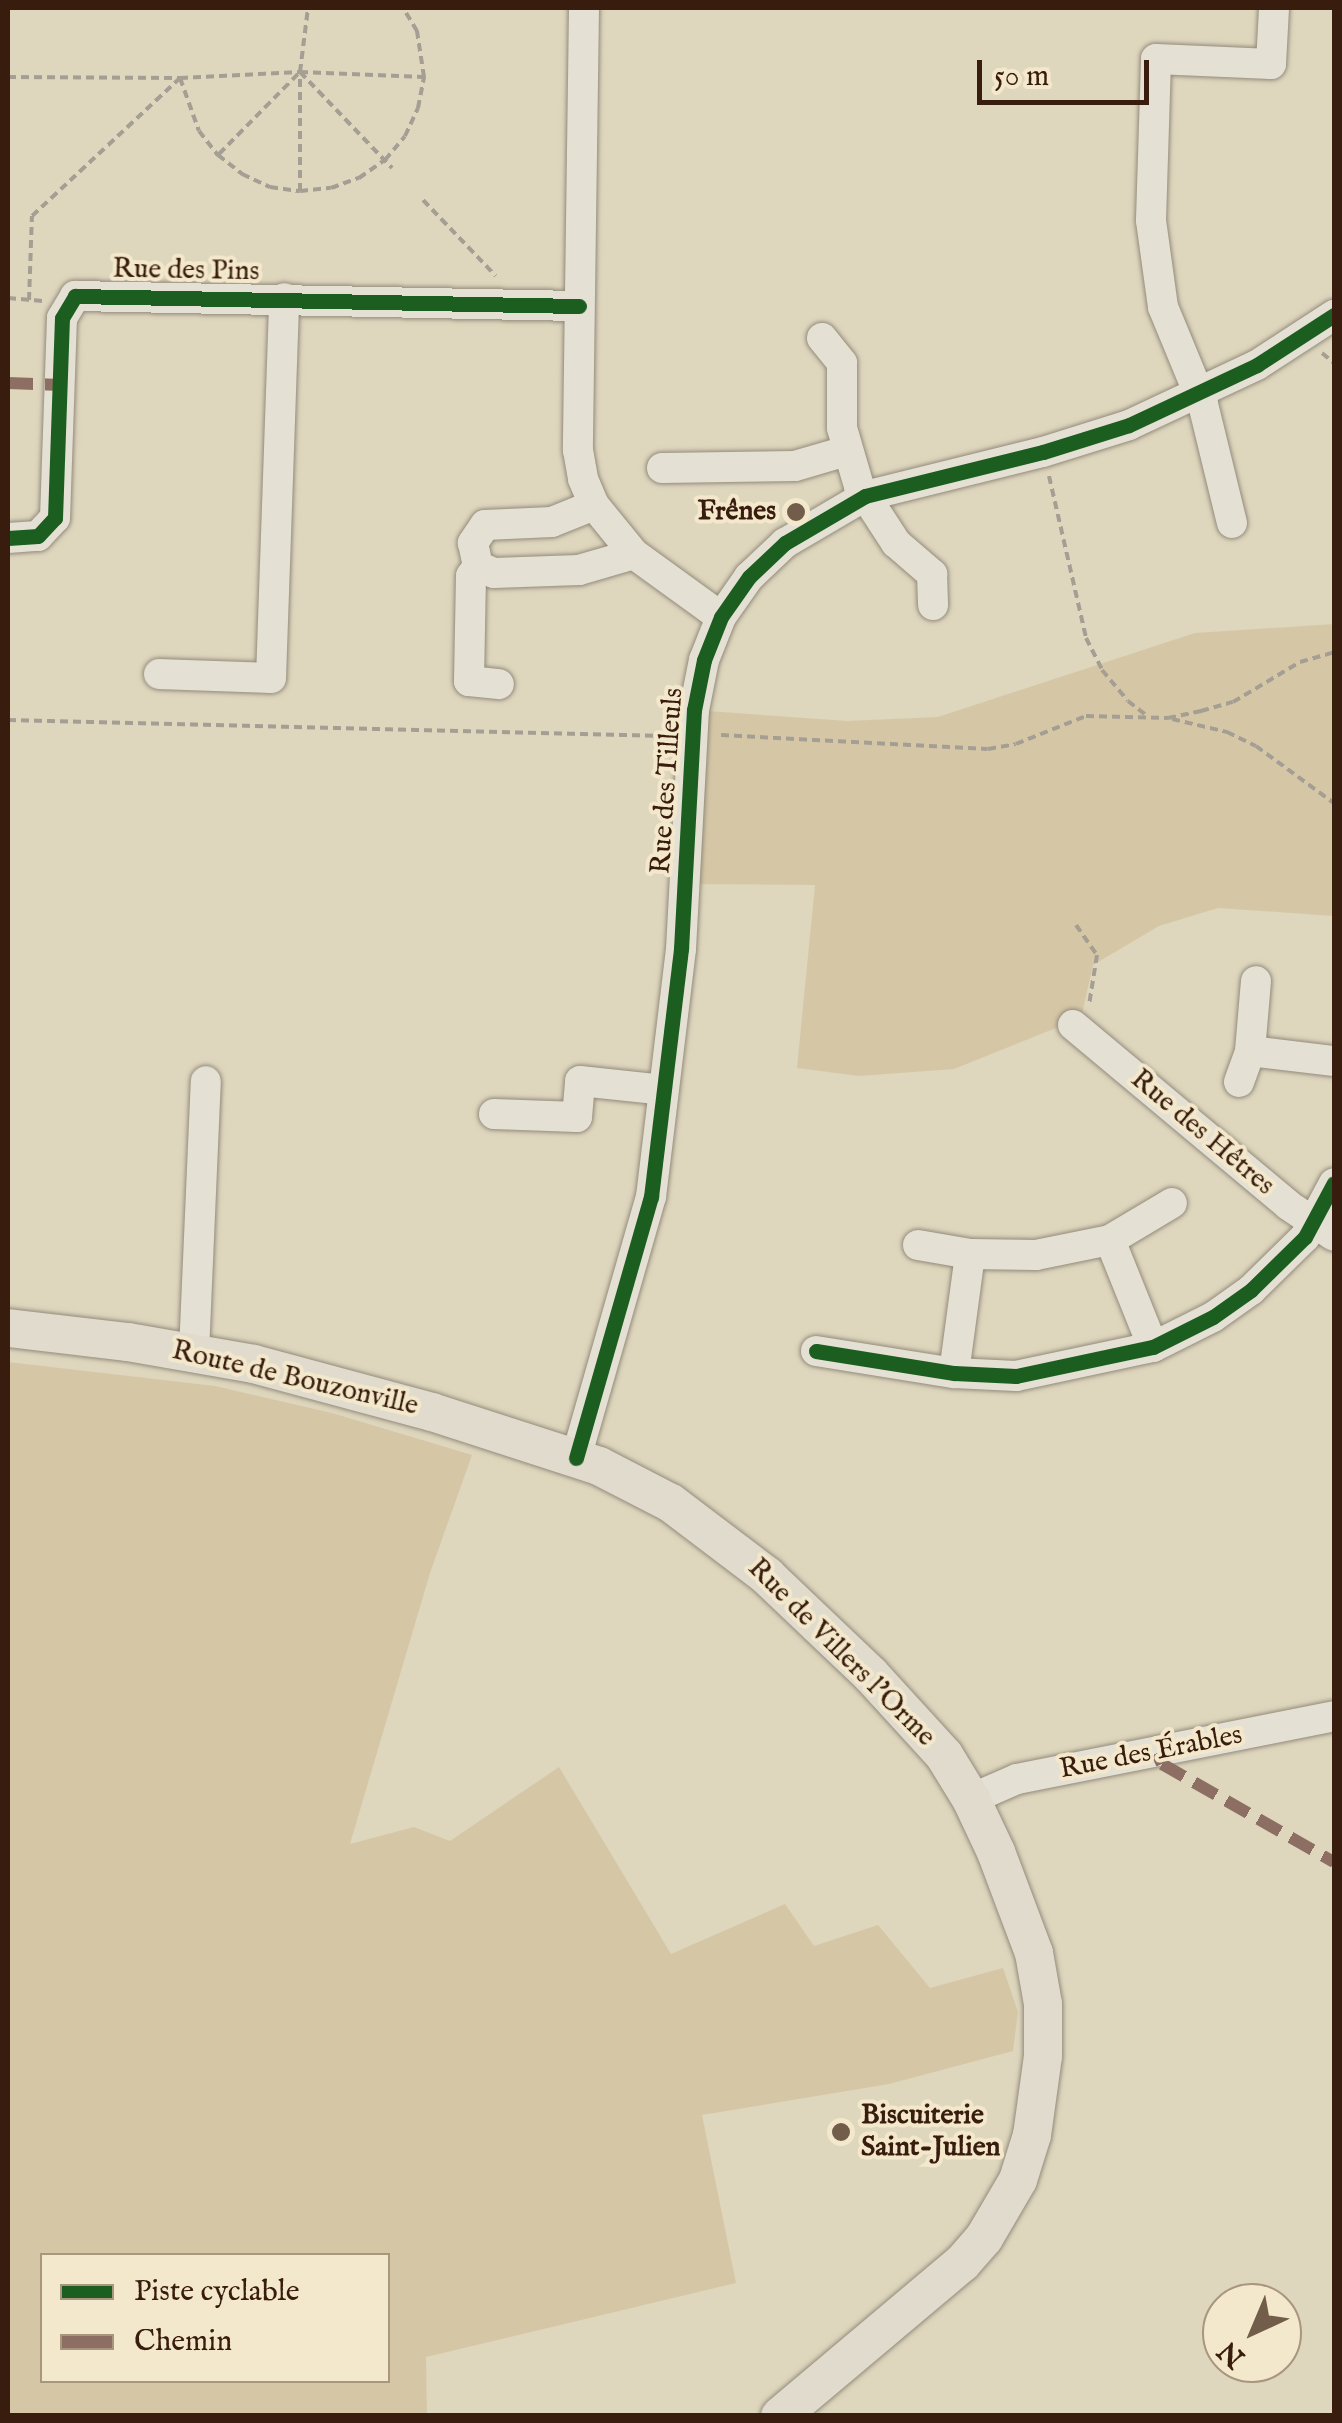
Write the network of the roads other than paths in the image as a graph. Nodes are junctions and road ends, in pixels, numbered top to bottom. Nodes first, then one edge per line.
1 (584, 8) edge
2 (1274, 8) edge
3 (284, 298) junction
4 (578, 306) junction
5 (1334, 315) edge
6 (822, 338) dead end
7 (1198, 392) junction
8 (846, 451) junction
9 (662, 468) dead end
10 (865, 496) junction
11 (594, 506) junction
12 (1232, 523) dead end
13 (8, 538) edge
14 (634, 554) junction
15 (478, 566) junction
16 (933, 605) dead end
17 (721, 617) junction
18 (158, 674) dead end
19 (500, 684) dead end
20 (1256, 981) dead end
21 (1079, 1030) road end
22 (1250, 1051) junction
23 (1334, 1061) edge
24 (206, 1081) dead end
25 (1240, 1082) dead end
26 (664, 1090) junction
27 (494, 1114) dead end
28 (1334, 1183) edge
29 (1172, 1204) dead end
30 (1324, 1230) edge
31 (1110, 1240) junction
32 (918, 1245) dead end
33 (970, 1254) junction
34 (8, 1328) edge
35 (1154, 1346) junction
36 (816, 1351) dead end
37 (194, 1352) junction
38 (954, 1373) junction
39 (576, 1458) junction
40 (1334, 1716) edge
41 (972, 1799) junction
42 (780, 2416) edge

1 - 4 street
2 - 7 street
3 - 4 street, Rue des Pins
3 - 13 street, Rue des Pins
3 - 18 street
4 - 11 street
5 - 7 street, Rue des Tilleuls
6 - 8 street
7 - 10 street, Rue des Tilleuls
7 - 12 street
8 - 9 street
8 - 10 street
10 - 16 street
10 - 17 street, Rue des Tilleuls
11 - 14 street
11 - 15 street
14 - 15 street
14 - 17 street
15 - 19 street
17 - 26 street, Rue des Tilleuls
20 - 22 street
21 - 30 street, Rue des Hêtres
22 - 23 street
22 - 25 street
24 - 37 street
26 - 27 street
26 - 39 street, Rue des Tilleuls
28 - 30 street
29 - 31 street
30 - 35 street
31 - 33 street
31 - 35 street
32 - 33 street
33 - 38 street
34 - 37 main road, Route de Bouzonville
35 - 38 street
36 - 38 street
37 - 39 main road, Route de Bouzonville
39 - 41 main road, Rue de Villers l'Orme
40 - 41 street, Rue des Érables
41 - 42 main road, Rue de Villers l'Orme

